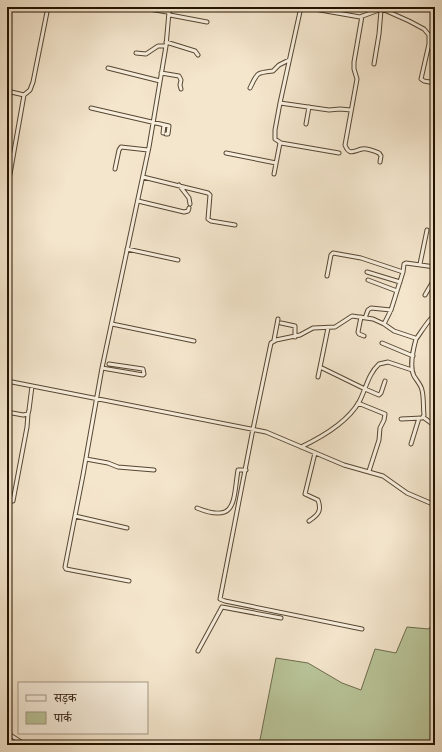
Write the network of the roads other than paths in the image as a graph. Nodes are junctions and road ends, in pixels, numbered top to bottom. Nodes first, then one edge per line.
1 (8, 7) edge
2 (48, 7) edge
3 (137, 7) edge
4 (171, 7) edge
5 (302, 7) edge
6 (387, 7) edge
7 (382, 9) junction
8 (170, 13) junction
9 (362, 16) junction
10 (7, 20) edge
11 (207, 22) dead end
12 (166, 44) junction
13 (136, 53) dead end
14 (198, 55) dead end
15 (289, 60) junction
16 (374, 64) dead end
17 (108, 68) dead end
18 (161, 73) junction
19 (160, 82) junction
20 (435, 83) edge
21 (250, 88) dead end
22 (181, 89) dead end
23 (7, 91) edge
24 (24, 95) junction
25 (280, 103) junction
26 (309, 107) junction
27 (91, 108) dead end
28 (351, 110) junction
29 (153, 122) junction
30 (306, 124) dead end
31 (164, 125) junction
32 (280, 142) junction
33 (148, 150) junction
34 (226, 152) dead end
35 (339, 153) dead end
36 (380, 162) dead end
37 (276, 163) junction
38 (115, 169) dead end
39 (274, 174) dead end
40 (143, 177) junction
41 (179, 186) junction
42 (7, 191) edge
43 (138, 201) junction
44 (235, 225) dead end
45 (427, 230) dead end
46 (127, 249) junction
47 (178, 260) dead end
48 (420, 264) junction
49 (435, 267) edge
50 (367, 272) dead end
51 (403, 272) junction
52 (327, 276) dead end
53 (435, 278) edge
54 (368, 280) dead end
55 (400, 282) junction
56 (397, 291) junction
57 (425, 295) dead end
58 (390, 310) junction
59 (435, 315) edge
60 (363, 317) junction
61 (278, 319) dead end
62 (281, 323) dead end
63 (112, 324) junction
64 (384, 324) junction
65 (328, 328) junction
66 (364, 336) dead end
67 (295, 337) junction
68 (416, 339) junction
69 (274, 340) junction
70 (194, 341) dead end
71 (382, 343) dead end
72 (412, 356) junction
73 (109, 364) dead end
74 (320, 367) junction
75 (102, 368) junction
76 (412, 370) junction
77 (318, 377) dead end
78 (7, 381) edge
79 (385, 381) dead end
80 (32, 386) junction
81 (365, 389) junction
82 (96, 398) junction
83 (358, 403) junction
84 (7, 412) edge
85 (28, 414) junction
86 (423, 417) junction
87 (419, 418) junction
88 (401, 419) dead end
89 (435, 426) edge
90 (252, 429) junction
91 (411, 444) dead end
92 (301, 447) junction
93 (315, 453) junction
94 (86, 459) junction
95 (154, 470) dead end
96 (246, 470) junction
97 (369, 471) junction
98 (13, 501) dead end
99 (435, 505) edge
100 (197, 508) dead end
101 (75, 516) junction
102 (309, 521) dead end
103 (127, 528) dead end
104 (129, 581) dead end
105 (281, 618) dead end
106 (362, 629) dead end
107 (198, 651) dead end
108 (7, 733) edge
109 (26, 745) edge

1 - 10 street
2 - 24 street
3 - 8 street
4 - 8 street
5 - 9 street
5 - 15 street
6 - 7 street
7 - 9 street
7 - 16 street
7 - 20 street
8 - 11 street
8 - 12 street
9 - 28 street
12 - 13 street
12 - 14 street
12 - 18 street
15 - 21 street
15 - 25 street
17 - 19 street
18 - 19 street
18 - 22 street
19 - 29 street
23 - 24 street
24 - 42 street
25 - 26 street
25 - 32 street
26 - 28 street
26 - 30 street
27 - 29 street
28 - 36 street
29 - 31 street
29 - 33 street
31 - 31 street
32 - 35 street
32 - 37 street
33 - 38 street
33 - 40 street
34 - 37 street
37 - 39 street
40 - 41 street
40 - 43 street
41 - 43 street
41 - 44 street
43 - 46 street
45 - 48 street
46 - 47 street
46 - 63 street
48 - 49 street
48 - 51 street
50 - 55 street
51 - 52 street
51 - 55 street
53 - 57 street
54 - 56 street
55 - 56 street
56 - 58 street
58 - 60 street
58 - 64 street
59 - 68 street
60 - 64 street
60 - 65 street
60 - 66 street
61 - 69 street
62 - 67 street
63 - 70 street
63 - 75 street
64 - 68 street
65 - 67 street
65 - 74 street
67 - 69 street
68 - 72 street
69 - 90 street
71 - 72 street
72 - 76 street
73 - 75 street
74 - 77 street
74 - 81 street
75 - 82 street
76 - 81 street
76 - 86 street
78 - 80 street
79 - 81 street
80 - 82 street
80 - 85 street
81 - 83 street
82 - 90 street
82 - 94 street
83 - 92 street
83 - 97 street
84 - 85 street
85 - 98 street
86 - 87 street
86 - 89 street
87 - 88 street
87 - 91 street
90 - 92 street
90 - 96 street
92 - 93 street
93 - 97 street
93 - 102 street
94 - 95 street
94 - 101 street
96 - 100 street
96 - 106 street
97 - 99 street
101 - 103 street
101 - 104 street
105 - 107 street
108 - 109 street

